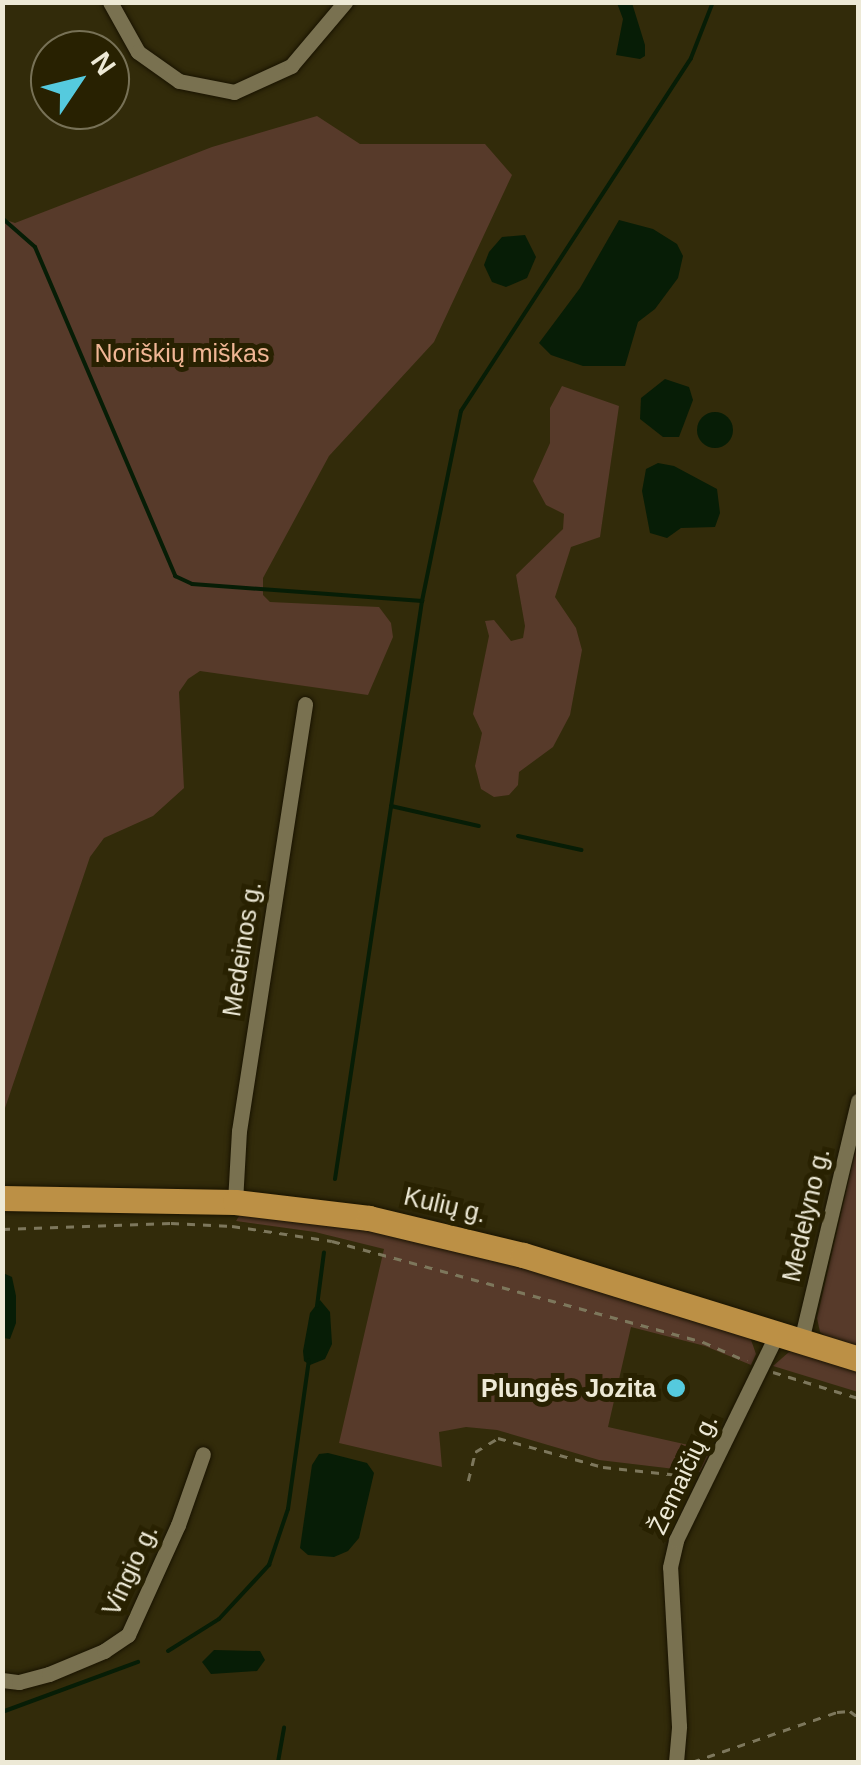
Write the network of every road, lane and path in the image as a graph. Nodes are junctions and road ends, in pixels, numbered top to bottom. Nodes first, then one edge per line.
1 (110, 2) edge
2 (345, 2) edge
3 (304, 704) dead end
4 (858, 1101) edge
5 (2, 1198) edge
6 (234, 1202) junction
7 (2, 1230) edge
8 (789, 1338) junction
9 (858, 1359) edge
10 (762, 1368) junction
11 (858, 1398) edge
12 (203, 1454) dead end
13 (705, 1478) junction
14 (468, 1481) dead end
15 (2, 1680) edge
16 (858, 1717) edge
17 (676, 1762) edge
18 (692, 1762) edge

1 - 2 street
3 - 6 street, Medeinos g.
4 - 8 street, Medelyno g.
5 - 6 main road, Kulių g.
6 - 8 main road, Kulių g.
7 - 10 path
8 - 9 main road, Kulių g.
8 - 10 street, Žemaičių g.
10 - 11 path
10 - 13 street, Žemaičių g.
12 - 15 street, Vingio g.
13 - 14 path
13 - 17 street, Žemaičių g.
16 - 18 path

